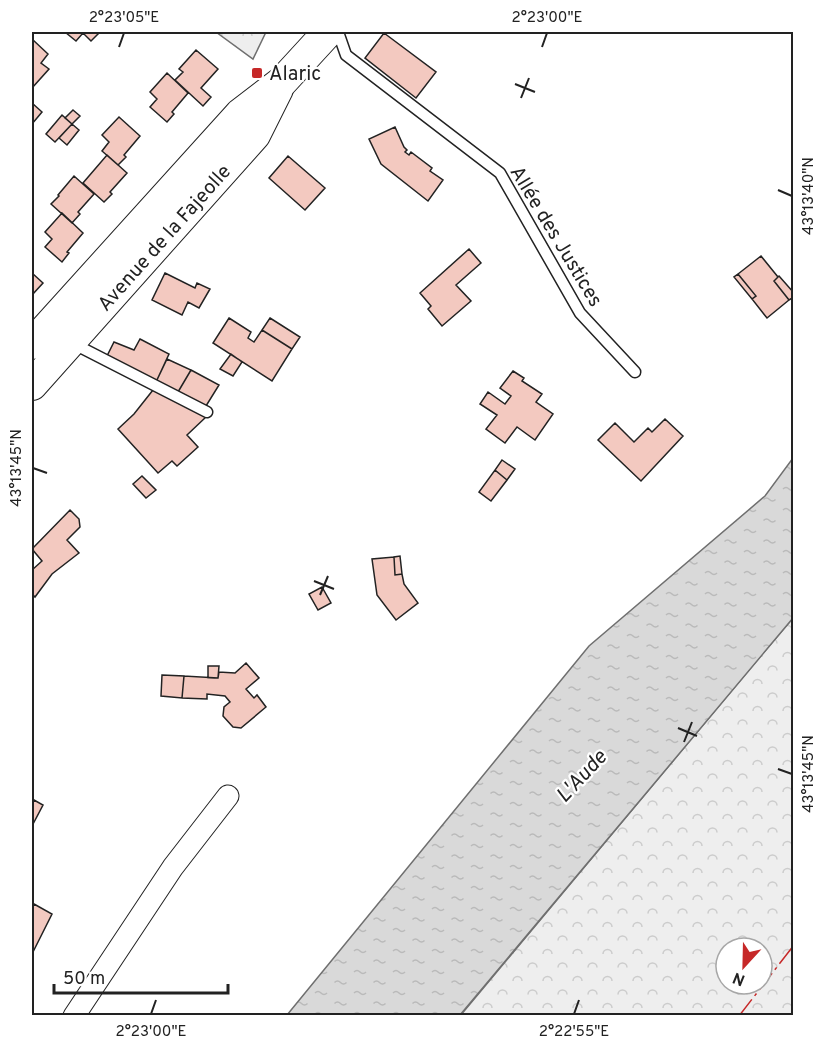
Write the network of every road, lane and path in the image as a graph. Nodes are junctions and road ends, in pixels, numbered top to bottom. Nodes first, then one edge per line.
1 (328, 32) edge
2 (338, 32) edge
3 (283, 81) junction
4 (71, 342) junction
5 (32, 344) edge
6 (635, 372) dead end
7 (32, 385) edge
8 (207, 412) dead end
9 (228, 796) dead end
10 (74, 1016) edge

1 - 3 street, Avenue de la Fajeolle
2 - 6 lane, Allée des Justices
3 - 4 street, Avenue de la Fajeolle
3 - 5 street, Avenue de la Fajeolle
4 - 7 street, Avenue de la Fajeolle
4 - 8 lane
9 - 10 street

